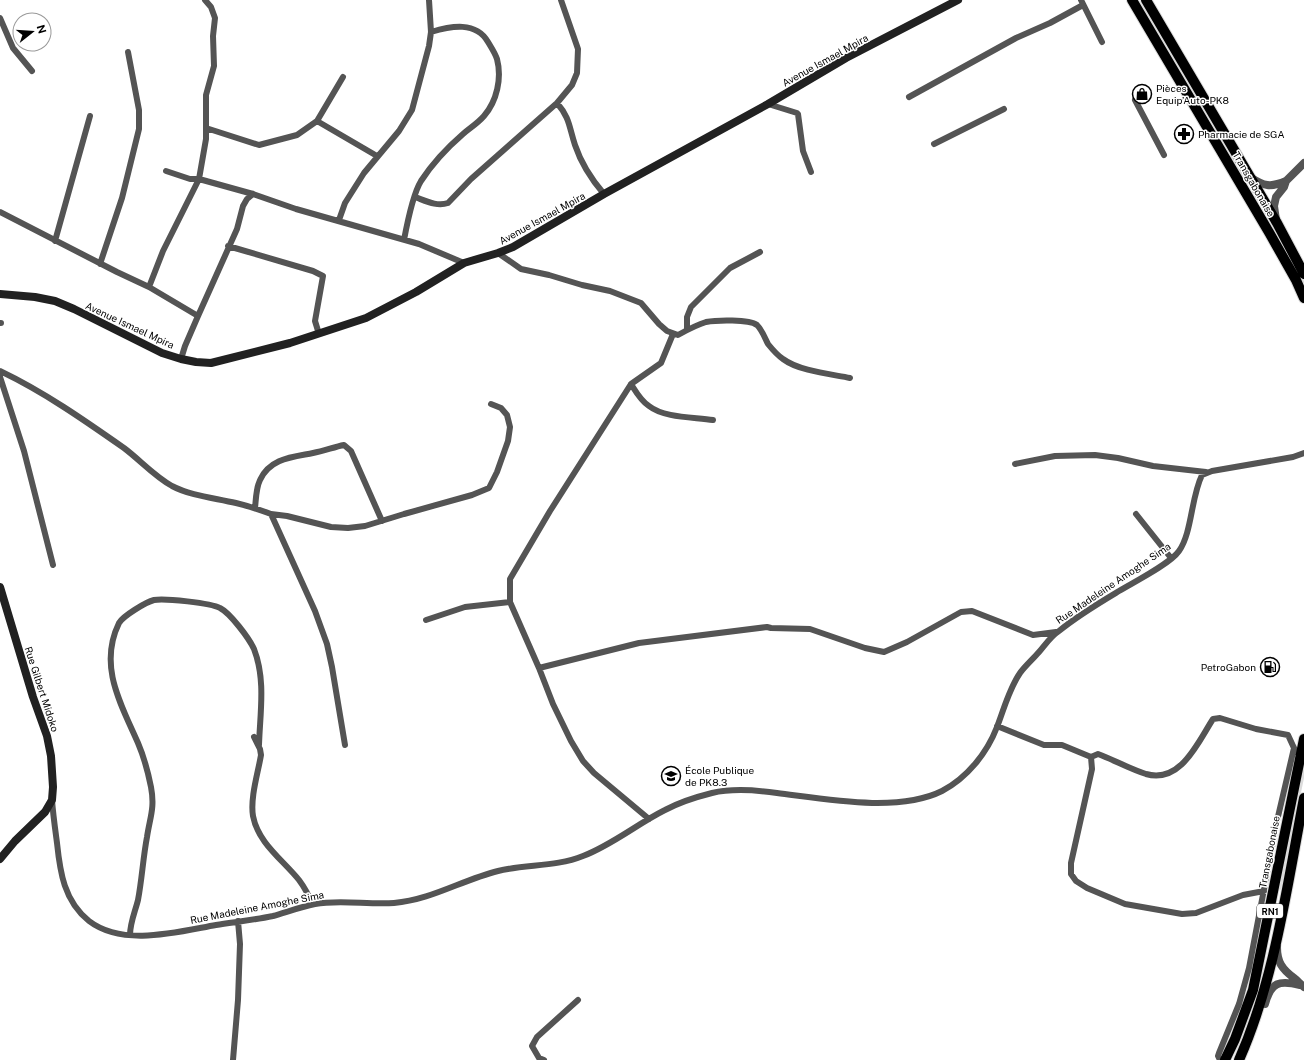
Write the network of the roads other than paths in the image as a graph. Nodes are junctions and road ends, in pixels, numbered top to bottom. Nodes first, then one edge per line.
1 (205, 0) edge
2 (429, 0) edge
3 (561, 0) edge
4 (1132, 0) edge
5 (1146, 0) edge
6 (955, 1) edge
7 (1082, 3) edge
8 (0, 18) edge
9 (431, 32) junction
10 (1102, 42) dead end
11 (128, 52) dead end
12 (32, 71) dead end
13 (343, 77) dead end
14 (908, 97) dead end
15 (1135, 100) dead end
16 (557, 103) junction
17 (768, 104) junction
18 (1004, 109) dead end
19 (90, 116) dead end
20 (317, 121) junction
21 (206, 128) junction
22 (934, 144) dead end
23 (1164, 155) dead end
24 (377, 156) junction
25 (1304, 163) edge
26 (166, 171) dead end
27 (811, 172) dead end
28 (1248, 176) junction
29 (199, 179) junction
30 (1286, 181) junction
31 (253, 194) junction
32 (604, 194) junction
33 (415, 197) junction
34 (0, 212) edge
35 (339, 220) junction
36 (1277, 223) junction
37 (404, 240) junction
38 (55, 241) junction
39 (228, 246) junction
40 (760, 252) dead end
41 (498, 253) junction
42 (464, 263) junction
43 (100, 264) junction
44 (1304, 274) edge
45 (149, 287) junction
46 (0, 294) edge
47 (1304, 298) edge
48 (198, 316) junction
49 (687, 330) junction
50 (319, 334) junction
51 (673, 334) junction
52 (181, 359) junction
53 (0, 371) edge
54 (0, 377) edge
55 (850, 378) dead end
56 (631, 384) junction
57 (491, 404) dead end
58 (713, 420) dead end
59 (1304, 453) edge
60 (1015, 464) dead end
61 (1206, 472) junction
62 (255, 508) junction
63 (271, 514) junction
64 (1136, 514) dead end
65 (382, 521) junction
66 (1171, 558) junction
67 (53, 565) dead end
68 (0, 587) edge
69 (510, 602) junction
70 (3, 603) edge
71 (426, 620) dead end
72 (1056, 632) junction
73 (539, 668) junction
74 (997, 726) junction
75 (254, 737) dead end
76 (1304, 739) edge
77 (259, 745) junction
78 (345, 745) dead end
79 (1294, 748) junction
80 (1091, 757) junction
81 (1301, 757) junction
82 (1304, 798) edge
83 (52, 800) junction
84 (650, 819) junction
85 (1282, 822) junction
86 (0, 859) edge
87 (1264, 891) junction
88 (312, 904) junction
89 (238, 922) junction
90 (1280, 922) junction
91 (130, 935) junction
92 (1303, 986) edge
93 (578, 1000) dead end
94 (1254, 1023) junction
95 (232, 1060) edge
96 (544, 1060) edge
97 (1220, 1060) edge
98 (1225, 1060) edge
99 (1239, 1060) edge

1 - 21 street
2 - 9 street
3 - 16 street
4 - 47 highway, Transgabonaise
5 - 28 highway, Transgabonaise
6 - 17 main road, Avenue Ismael Mpira
7 - 10 street
7 - 14 street
8 - 12 street
9 - 24 street
9 - 33 street
11 - 43 street
13 - 20 street
15 - 23 street
16 - 32 street
16 - 33 street
17 - 27 street
17 - 32 main road, Avenue Ismael Mpira
18 - 22 street
19 - 38 street
20 - 21 street
20 - 24 street
21 - 29 street
24 - 35 street
25 - 30 street
26 - 29 street
28 - 30 street
28 - 36 highway, Transgabonaise
29 - 31 street
29 - 45 street
30 - 36 street
31 - 35 street
31 - 39 street
32 - 41 main road, Avenue Ismael Mpira
33 - 37 street
34 - 38 street
35 - 37 street
36 - 44 highway, Transgabonaise
37 - 42 street
38 - 43 street
39 - 48 street
39 - 50 street
40 - 49 street
41 - 42 main road, Avenue Ismael Mpira
41 - 51 street
42 - 50 main road, Avenue Ismael Mpira
43 - 45 street
45 - 48 street
46 - 52 main road, Avenue Ismael Mpira
48 - 52 street
49 - 51 street
49 - 55 street
50 - 52 main road, Avenue Ismael Mpira
51 - 56 street
53 - 62 street
54 - 67 street
56 - 58 street
56 - 69 street
57 - 65 street
59 - 61 street
60 - 61 street
61 - 66 street, Rue Madeleine Amoghe Sima
62 - 63 street
62 - 65 street
63 - 65 street
63 - 78 street
64 - 66 street
66 - 72 street, Rue Madeleine Amoghe Sima
68 - 70 main road, Rue Gilbert Midoko
69 - 71 street
69 - 73 street
70 - 83 main road, Rue Gilbert Midoko
72 - 73 street
72 - 74 street, Rue Madeleine Amoghe Sima
73 - 84 street
74 - 80 street
74 - 84 street, Rue Madeleine Amoghe Sima
75 - 77 street
76 - 81 highway, Transgabonaise / RN1
77 - 88 street
77 - 91 street
79 - 80 street
79 - 81 street
79 - 85 street
80 - 87 street
81 - 85 highway, Transgabonaise / RN1
82 - 90 highway, RN1
83 - 86 main road
83 - 91 street, Rue Madeleine Amoghe Sima
84 - 88 street, Rue Madeleine Amoghe Sima
85 - 87 street
85 - 98 highway, Transgabonaise / RN1
87 - 97 street
88 - 89 street, Rue Madeleine Amoghe Sima
89 - 91 street, Rue Madeleine Amoghe Sima
89 - 95 street
90 - 92 street
90 - 94 highway, RN1
92 - 94 street
93 - 96 street
94 - 99 highway, RN1

